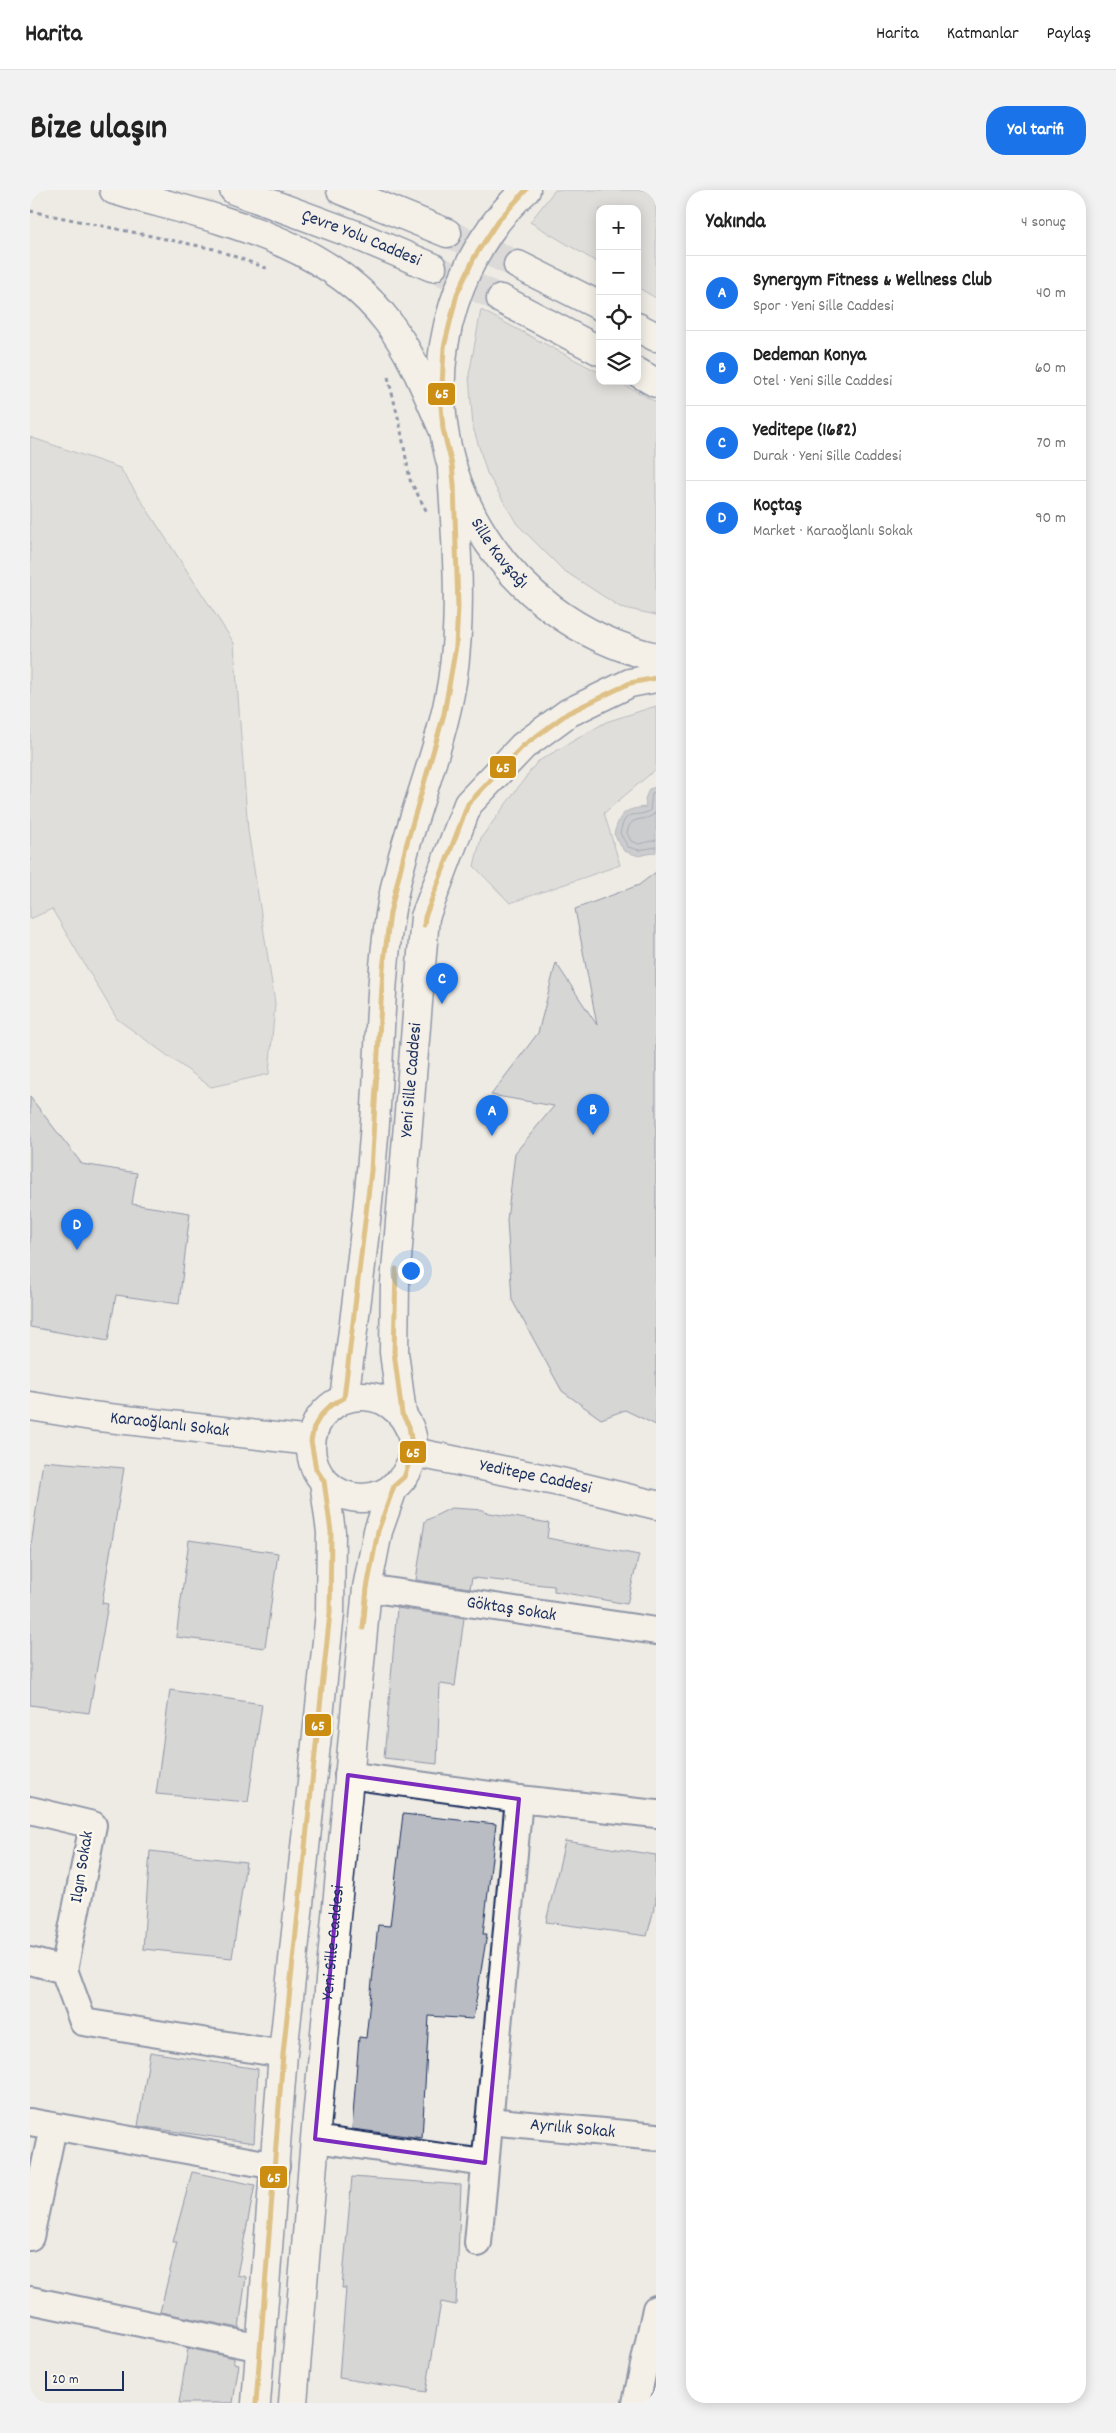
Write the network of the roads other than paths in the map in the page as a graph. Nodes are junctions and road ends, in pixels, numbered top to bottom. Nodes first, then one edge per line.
1 (114, 190) edge
2 (234, 190) edge
3 (341, 190) edge
4 (526, 190) edge
5 (446, 233) tunnel mouth
6 (518, 265) tunnel mouth
7 (432, 268) tunnel mouth
8 (501, 299) tunnel mouth
9 (596, 304) edge
10 (641, 329) edge
11 (656, 337) edge
12 (596, 349) edge
13 (641, 374) edge
14 (656, 383) edge
15 (443, 429) junction
16 (452, 466) junction
17 (656, 657) edge
18 (656, 678) edge
19 (344, 1398) junction
20 (30, 1406) edge
21 (402, 1414) junction
22 (311, 1441) junction
23 (413, 1452) junction
24 (324, 1482) junction
25 (394, 1486) junction
26 (656, 1505) edge
27 (366, 1588) junction
28 (656, 1631) edge
29 (348, 1775) junction
30 (519, 1799) junction
31 (30, 1810) edge
32 (656, 1814) edge
33 (30, 1962) edge
34 (64, 1970) junction
35 (283, 2054) junction
36 (489, 2121) junction
37 (42, 2125) edge
38 (656, 2137) edge
39 (315, 2139) junction
40 (485, 2163) junction
41 (276, 2166) junction
42 (30, 2237) edge
43 (478, 2243) dead end
44 (30, 2300) edge
45 (656, 2309) edge
46 (261, 2348) junction
47 (643, 2396) edge
48 (256, 2403) edge
49 (293, 2403) edge

1 - 15 main road
2 - 7 main road, Çevre Yolu Caddesi
3 - 5 main road
4 - 15 main road, Sille Kavşağı
6 - 9 main road
8 - 12 main road
10 - 11 main road
13 - 14 main road
15 - 16 main road, Sille Kavşağı
16 - 17 main road, Sille Kavşağı
16 - 19 main road, Yeni Sille Caddesi
18 - 21 main road, Yeni Sille Caddesi
19 - 21 main road
19 - 22 main road
20 - 22 main road, Karaoğlanlı Sokak
21 - 23 main road
22 - 24 main road
23 - 25 main road
23 - 26 main road, Yeditepe Caddesi
24 - 25 main road
24 - 35 main road
25 - 27 main road, Yeni Sille Caddesi
27 - 28 street, Göktaş Sokak
27 - 29 main road, Yeni Sille Caddesi
29 - 30 street
29 - 39 main road, Yeni Sille Caddesi
30 - 32 street
30 - 36 street
31 - 34 street, Ilgın Sokak
33 - 34 street
34 - 35 street
35 - 41 main road
36 - 38 street, Ayrılık Sokak
36 - 40 street
37 - 41 street
37 - 42 street
39 - 40 street
39 - 49 main road, Yeni Sille Caddesi
40 - 43 street
41 - 46 main road
44 - 46 street
45 - 47 street
46 - 48 main road

